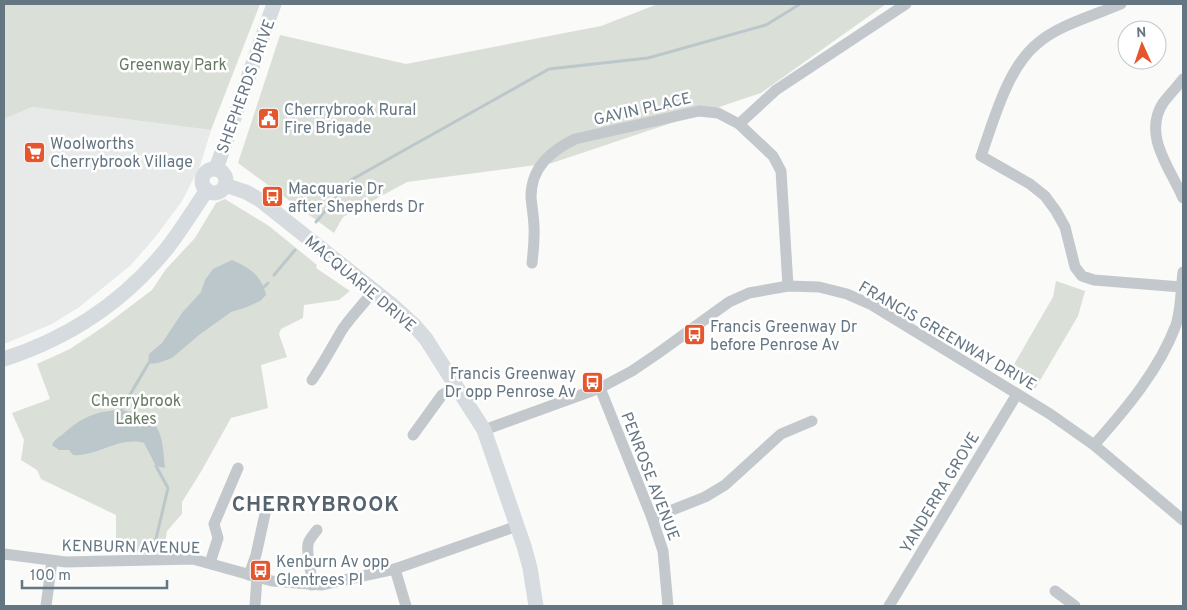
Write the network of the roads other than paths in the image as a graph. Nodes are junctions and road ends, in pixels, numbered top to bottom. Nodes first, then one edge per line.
1 (274, 4) edge
2 (906, 4) edge
3 (1121, 4) edge
4 (1183, 79) edge
5 (739, 124) junction
6 (216, 169) junction
7 (225, 184) junction
8 (207, 190) junction
9 (1183, 198) edge
10 (532, 263) dead end
11 (1183, 272) edge
12 (788, 286) junction
13 (1181, 287) junction
14 (373, 290) junction
15 (4, 359) edge
16 (312, 380) dead end
17 (457, 386) junction
18 (600, 388) junction
19 (1017, 394) junction
20 (812, 421) dead end
21 (484, 430) junction
22 (413, 435) dead end
23 (1094, 445) junction
24 (238, 468) dead end
25 (268, 500) dead end
26 (652, 518) junction
27 (1183, 520) edge
28 (517, 526) junction
29 (317, 530) dead end
30 (4, 554) edge
31 (52, 561) junction
32 (210, 564) junction
33 (395, 569) junction
34 (253, 576) junction
35 (312, 585) junction
36 (1055, 591) dead end
37 (46, 606) edge
38 (255, 606) edge
39 (406, 606) edge
40 (536, 606) edge
41 (668, 606) edge
42 (889, 606) edge
43 (1075, 606) edge

1 - 6 main road, SHEPHERDS DRIVE
2 - 5 street
3 - 13 street
4 - 9 street
5 - 10 street, GAVIN PLACE
5 - 12 street, GAVIN PLACE
6 - 7 main road
6 - 8 main road
7 - 8 main road
7 - 14 main road, MACQUARIE DRIVE
8 - 15 main road
11 - 13 street
12 - 18 street, FRANCIS GREENWAY DRIVE
12 - 19 street, FRANCIS GREENWAY DRIVE
13 - 23 street
14 - 16 street
14 - 17 main road, MACQUARIE DRIVE
17 - 21 main road, MACQUARIE DRIVE
17 - 22 street
18 - 21 street, FRANCIS GREENWAY DRIVE
18 - 26 street, PENROSE AVENUE
19 - 23 street, FRANCIS GREENWAY DRIVE
19 - 42 street, YANDERRA GROVE
20 - 26 street
21 - 28 main road, MACQUARIE DRIVE
23 - 27 street, FRANCIS GREENWAY DRIVE
24 - 32 street
25 - 34 street
26 - 41 street, PENROSE AVENUE
28 - 33 street, KENBURN AVENUE
28 - 40 main road, MACQUARIE DRIVE
29 - 35 street
30 - 31 street, KENBURN AVENUE
31 - 32 street, KENBURN AVENUE
31 - 37 street
32 - 34 street, KENBURN AVENUE
33 - 35 street, KENBURN AVENUE
33 - 39 street
34 - 35 street, KENBURN AVENUE
34 - 38 street
36 - 43 street

